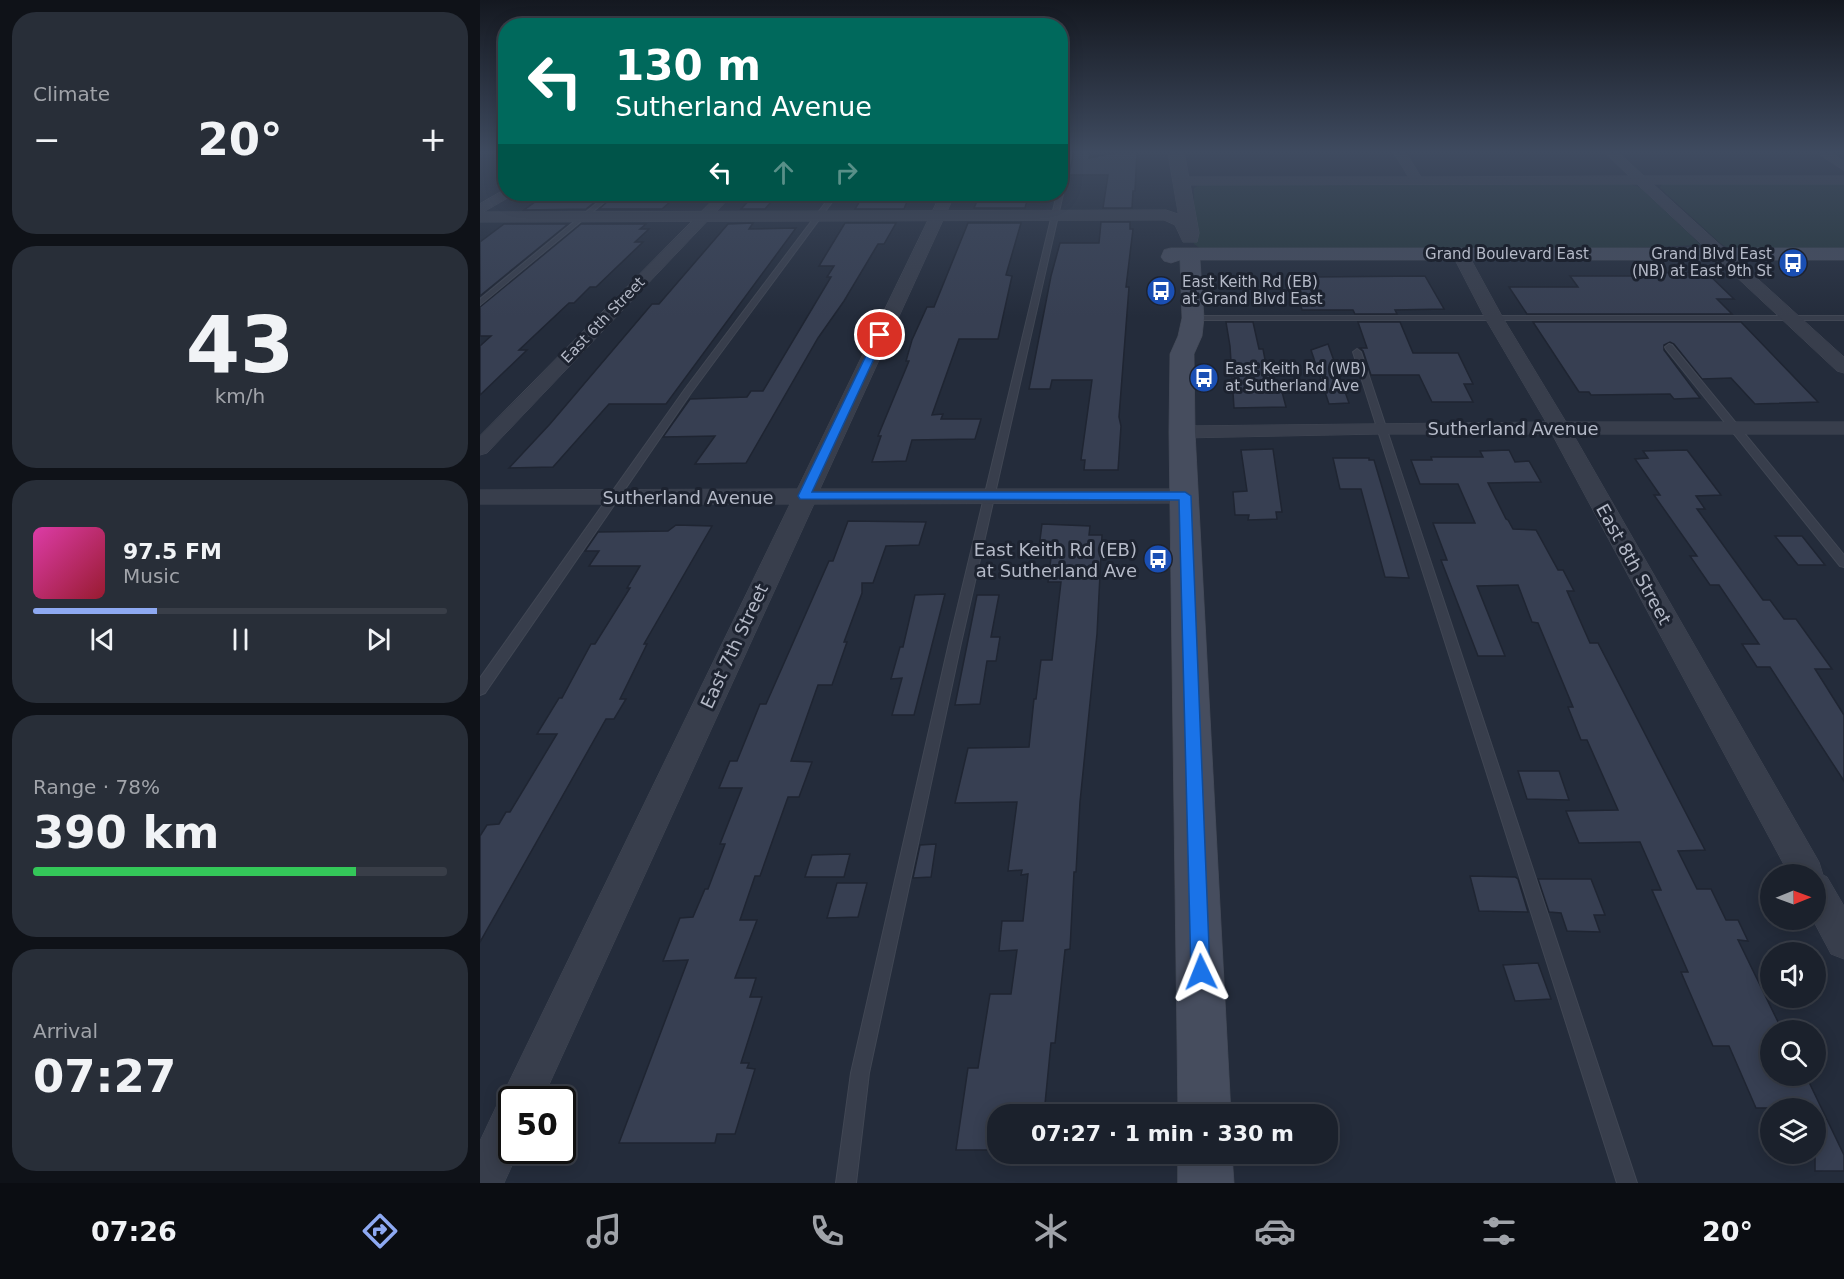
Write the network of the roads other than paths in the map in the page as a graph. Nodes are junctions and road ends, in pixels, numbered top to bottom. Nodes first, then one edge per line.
1 (595, 206) edge
2 (714, 206) edge
3 (827, 206) edge
4 (930, 206) edge
5 (941, 206) edge
6 (954, 206) edge
7 (1057, 206) edge
8 (1167, 206) edge
9 (1182, 206) edge
10 (1186, 206) edge
11 (1670, 206) edge
12 (1166, 215) junction
13 (1055, 216) junction
14 (480, 217) edge
15 (582, 217) junction
16 (703, 217) junction
17 (819, 217) junction
18 (1184, 247) junction
19 (1460, 254) junction
20 (1723, 254) junction
21 (1844, 254) edge
22 (480, 303) edge
23 (1178, 311) junction
24 (1494, 318) junction
25 (1791, 318) junction
26 (1844, 318) edge
27 (1669, 347) dead end
28 (1357, 352) dead end
29 (1844, 367) edge
30 (1381, 428) junction
31 (1735, 428) junction
32 (1844, 428) edge
33 (1560, 429) junction
34 (1182, 432) junction
35 (480, 448) edge
36 (804, 496) junction
37 (989, 496) junction
38 (1185, 496) junction
39 (480, 497) edge
40 (616, 497) junction
41 (1844, 563) edge
42 (480, 689) edge
43 (1801, 864) edge
44 (1826, 909) edge
45 (1844, 941) edge
46 (528, 1086) edge
47 (1205, 1104) edge
48 (498, 1149) edge
49 (1206, 1164) edge
50 (482, 1183) edge
51 (846, 1183) edge
52 (1206, 1183) edge
53 (1627, 1183) edge

1 - 15 lane
2 - 16 street, East 6th Street
3 - 17 lane
4 - 17 street
5 - 36 street, East 7th Street
6 - 13 street
7 - 13 lane
8 - 12 street
9 - 12 street
10 - 18 street
11 - 20 street
12 - 13 street
12 - 18 street
12 - 18 street
13 - 37 lane
14 - 15 street
15 - 16 street
15 - 22 lane
16 - 17 street
16 - 35 street, East 6th Street
17 - 40 lane
18 - 19 main road, Grand Boulevard East
18 - 23 main road
18 - 23 main road
19 - 20 main road, Grand Boulevard East
19 - 24 street, East 8th Street
20 - 21 main road, Grand Boulevard East
20 - 25 street
23 - 24 lane
23 - 34 main road
24 - 25 lane
24 - 33 street, East 8th Street
25 - 26 lane
25 - 29 street
27 - 31 lane
28 - 30 lane
30 - 33 street, Sutherland Avenue
30 - 34 street, Sutherland Avenue
30 - 53 lane
31 - 32 street, Sutherland Avenue
31 - 33 street, Sutherland Avenue
31 - 41 lane
33 - 43 street, East 8th Street
34 - 38 main road
36 - 37 street, Sutherland Avenue
36 - 40 street, Sutherland Avenue
36 - 46 street, East 7th Street
37 - 38 street, Sutherland Avenue
37 - 51 lane
38 - 47 main road
39 - 40 street, Sutherland Avenue
40 - 42 lane
44 - 45 street
48 - 50 street
49 - 52 main road

